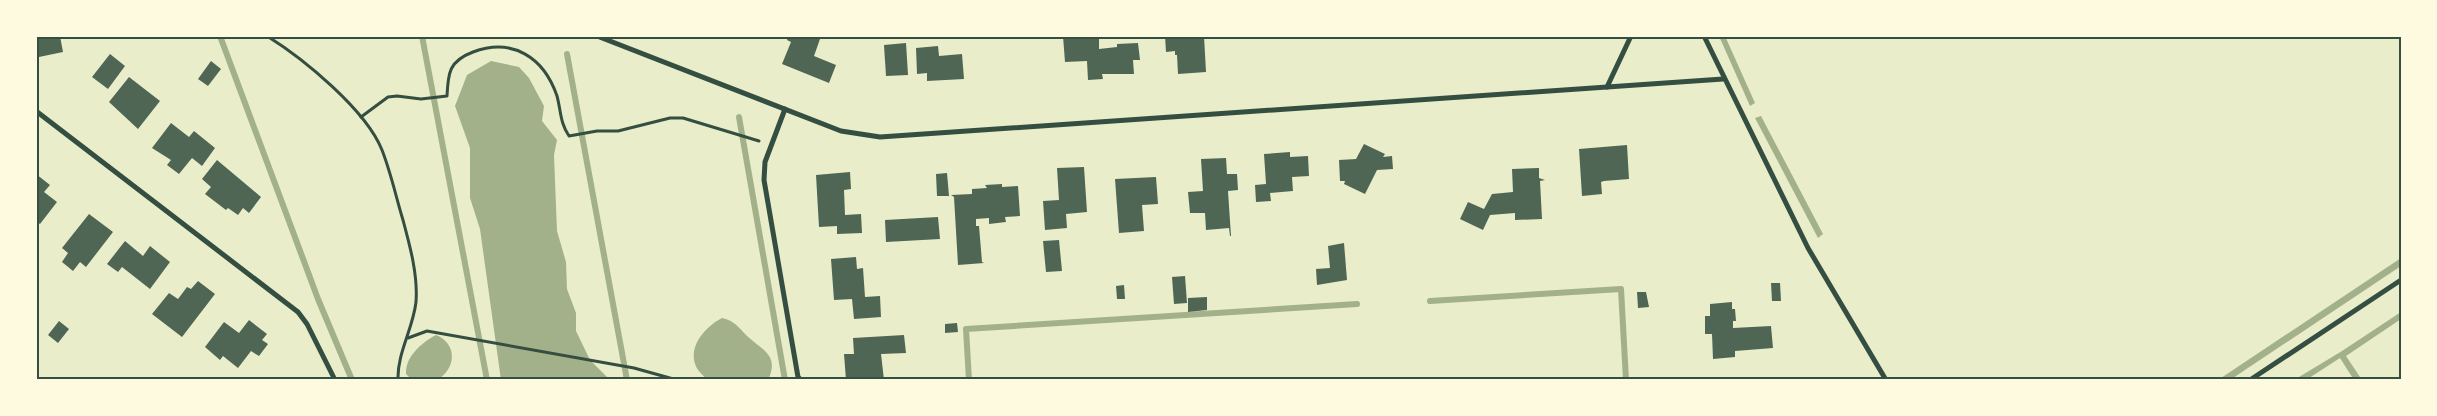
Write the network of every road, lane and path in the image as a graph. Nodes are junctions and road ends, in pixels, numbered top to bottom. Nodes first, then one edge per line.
1 (267, 36) edge
2 (597, 36) edge
3 (1631, 36) edge
4 (1704, 36) edge
5 (1723, 79) junction
6 (1606, 87) junction
7 (785, 109) junction
8 (36, 111) edge
9 (361, 117) junction
10 (748, 136) dead end
11 (2401, 280) edge
12 (408, 338) junction
13 (335, 380) edge
14 (398, 380) edge
15 (677, 380) edge
16 (801, 380) edge
17 (1886, 380) edge
18 (2250, 380) edge

1 - 9 path
2 - 7 street
3 - 6 street
4 - 5 street
5 - 6 street
5 - 17 street
6 - 7 street
7 - 16 street
8 - 13 street
9 - 10 path
9 - 12 path
11 - 18 street
12 - 14 path
12 - 15 path

